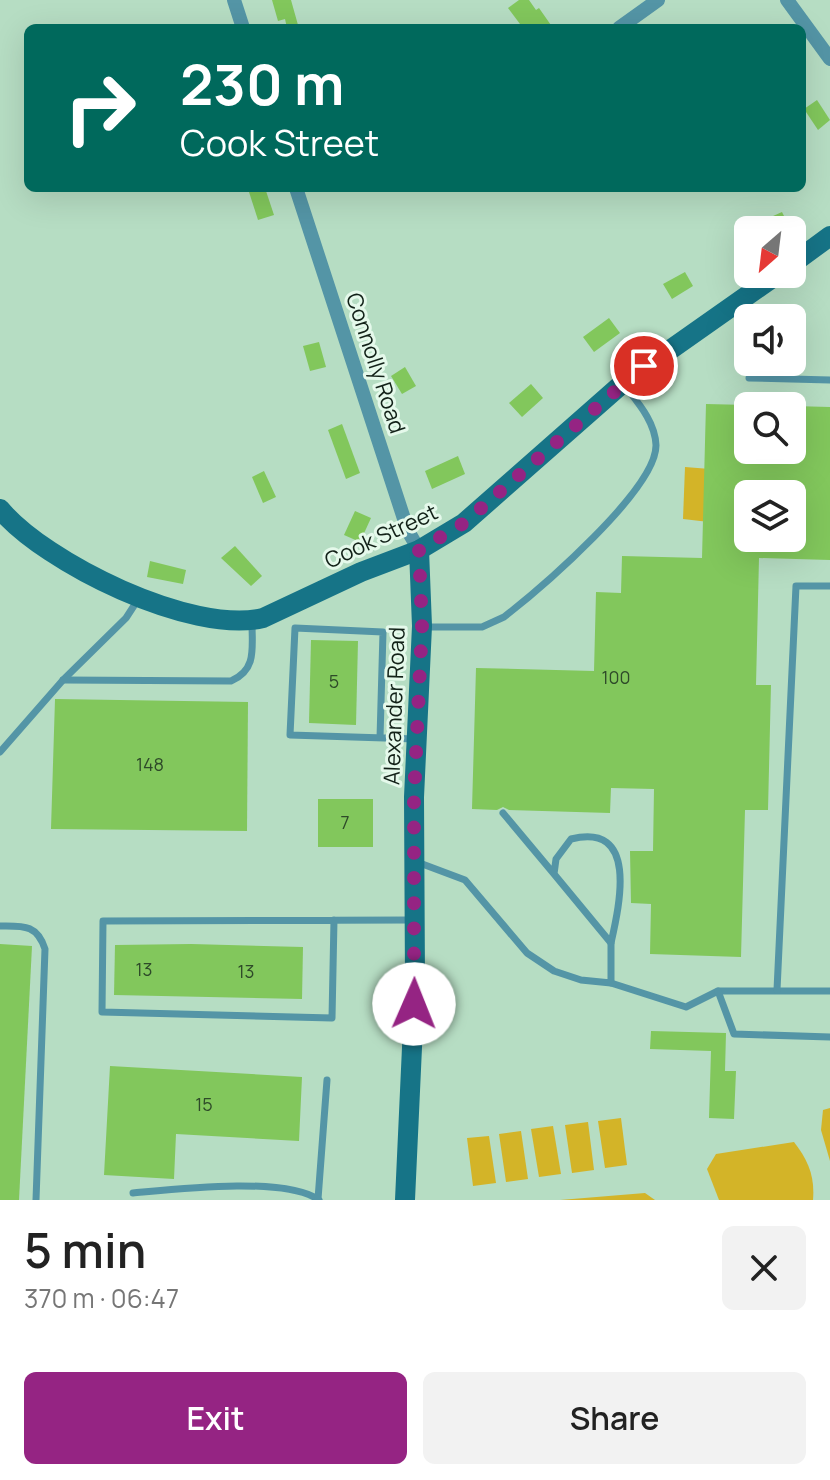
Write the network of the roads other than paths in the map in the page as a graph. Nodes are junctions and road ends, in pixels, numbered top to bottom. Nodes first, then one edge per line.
1 (234, 0) edge
2 (658, 0) edge
3 (787, 0) edge
4 (242, 24) edge
5 (625, 24) edge
6 (804, 24) edge
7 (806, 26) edge
8 (830, 59) edge
9 (297, 192) edge
10 (830, 236) edge
11 (806, 254) edge
12 (758, 288) edge
13 (749, 378) dead end
14 (830, 380) edge
15 (623, 383) junction
16 (0, 509) edge
17 (419, 550) junction
18 (830, 586) edge
19 (140, 596) junction
20 (252, 620) junction
21 (422, 626) junction
22 (63, 680) junction
23 (380, 738) junction
24 (418, 739) junction
25 (0, 752) edge
26 (503, 813) dead end
27 (414, 861) junction
28 (554, 874) junction
29 (334, 920) junction
30 (413, 920) junction
31 (0, 926) edge
32 (611, 943) junction
33 (611, 983) junction
34 (777, 990) junction
35 (718, 991) junction
36 (830, 991) edge
37 (830, 1037) edge
38 (327, 1080) dead end
39 (133, 1193) dead end
40 (318, 1199) edge
41 (36, 1200) edge
42 (405, 1200) edge

1 - 4 street
2 - 5 street
3 - 6 street
7 - 8 street
9 - 17 street, Connolly Road
10 - 11 street
12 - 15 street, Cook Street
13 - 14 lane
15 - 17 street, Cook Street
15 - 21 lane
16 - 19 street, Cook Street
17 - 20 street, Cook Street
17 - 21 street, Alexander Road
18 - 34 lane
19 - 20 street, Cook Street
19 - 22 lane
20 - 22 lane
21 - 24 street, Alexander Road
22 - 25 lane
23 - 23 lane
23 - 24 lane
24 - 27 street, Alexander Road
26 - 28 lane
27 - 30 street, Alexander Road
27 - 33 lane
28 - 32 lane
28 - 32 lane
29 - 29 lane
29 - 30 lane
30 - 42 street, Alexander Road
31 - 41 lane
32 - 33 lane
33 - 35 lane
34 - 35 lane
34 - 36 lane
35 - 37 lane
38 - 40 lane
39 - 40 lane

